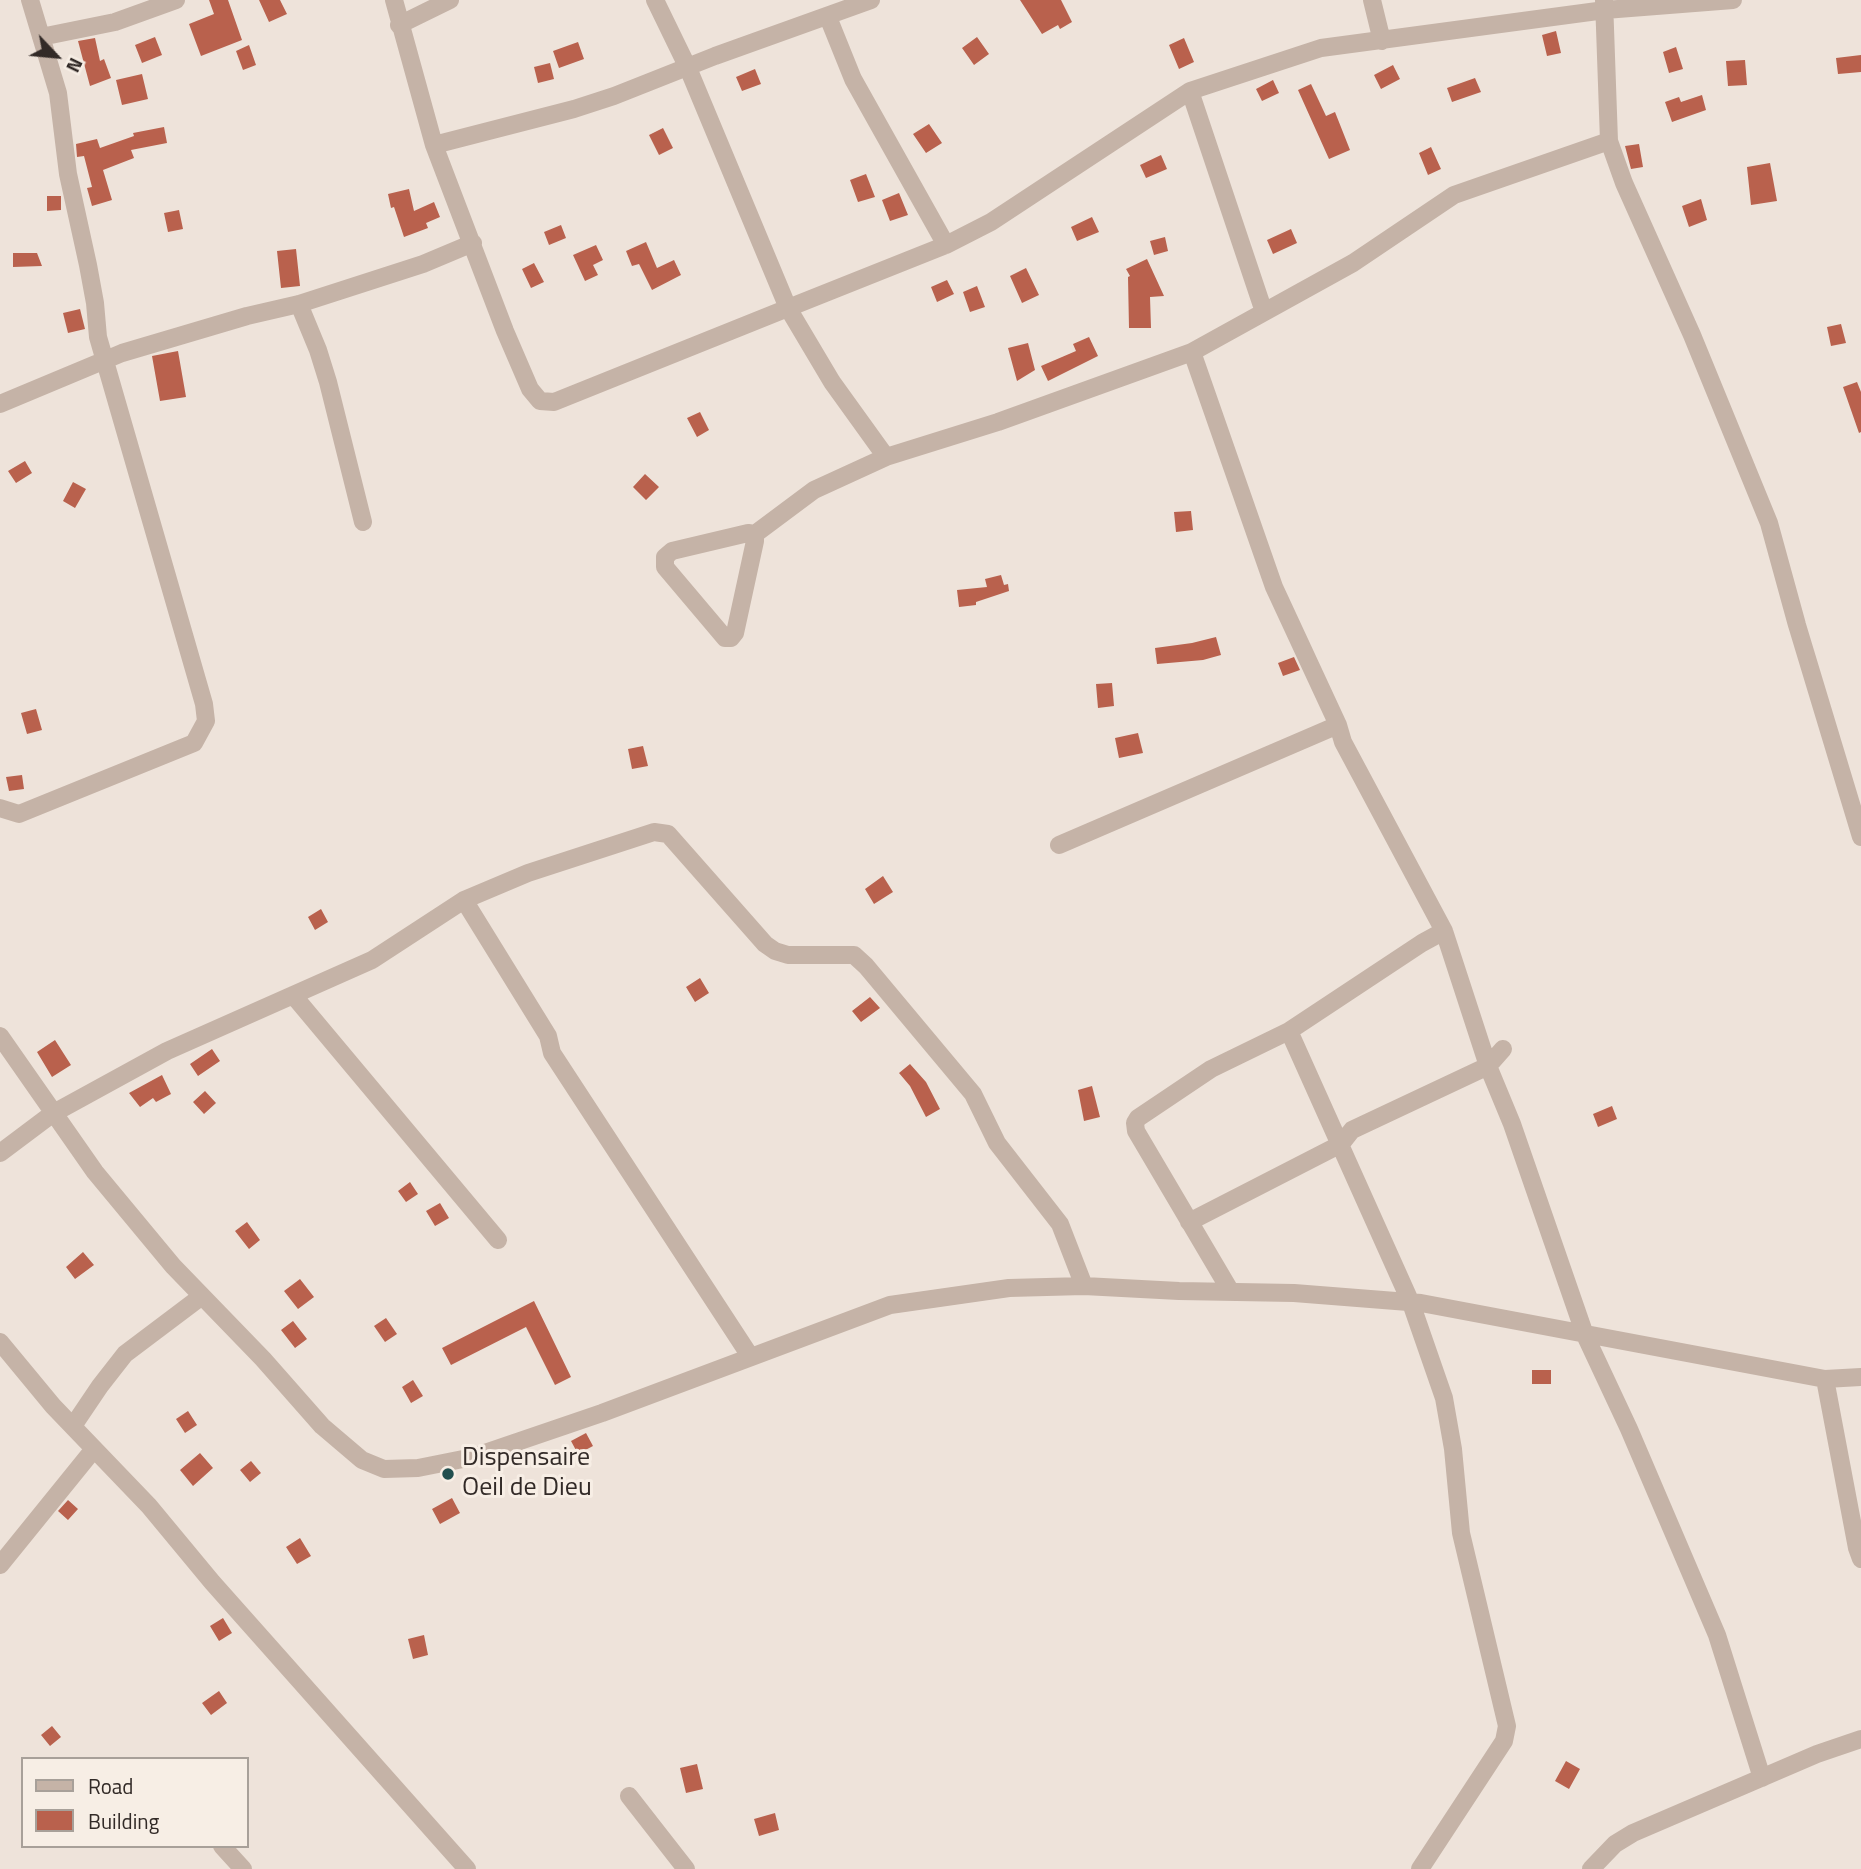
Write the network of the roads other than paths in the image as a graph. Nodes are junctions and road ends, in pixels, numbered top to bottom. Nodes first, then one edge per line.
1 (30, 0) edge
2 (176, 0) edge
3 (394, 0) edge
4 (450, 0) edge
5 (655, 0) edge
6 (871, 0) edge
7 (1372, 0) edge
8 (1733, 0) edge
9 (1605, 5) edge
10 (828, 17) junction
11 (399, 25) junction
12 (41, 37) junction
13 (1382, 41) junction
14 (688, 68) junction
15 (1190, 91) junction
16 (1609, 141) junction
17 (434, 145) junction
18 (473, 243) junction
19 (946, 245) junction
20 (299, 304) junction
21 (788, 308) junction
22 (1264, 312) junction
23 (1192, 352) junction
24 (104, 360) junction
25 (0, 404) edge
26 (886, 457) junction
27 (363, 522) dead end
28 (755, 534) junction
29 (1339, 725) junction
30 (0, 808) edge
31 (1861, 836) edge
32 (1059, 845) dead end
33 (464, 900) junction
34 (1444, 931) junction
35 (293, 995) junction
36 (1289, 1031) junction
37 (0, 1036) edge
38 (1503, 1049) dead end
39 (1488, 1066) junction
40 (52, 1114) junction
41 (1341, 1144) junction
42 (0, 1153) edge
43 (1189, 1222) junction
44 (498, 1240) dead end
45 (1084, 1286) junction
46 (1231, 1292) junction
47 (202, 1296) junction
48 (1411, 1303) junction
49 (1585, 1335) junction
50 (4, 1356) edge
51 (750, 1356) junction
52 (1861, 1377) edge
53 (1825, 1379) junction
54 (73, 1426) junction
55 (94, 1448) junction
56 (1861, 1559) edge
57 (0, 1565) edge
58 (1861, 1739) edge
59 (1762, 1778) junction
60 (629, 1796) dead end
61 (224, 1848) edge
62 (243, 1869) edge
63 (467, 1869) edge
64 (686, 1869) edge
65 (1420, 1869) edge
66 (1591, 1869) edge

1 - 12 street
2 - 12 street
3 - 11 street
4 - 11 street
5 - 14 street
6 - 10 street
7 - 13 street
8 - 9 street
9 - 13 street
9 - 16 street
10 - 14 street
10 - 19 street
11 - 17 street
12 - 24 street
13 - 15 street
14 - 17 street
14 - 21 street
15 - 19 street
15 - 22 street
16 - 22 street
16 - 31 street
17 - 18 street
18 - 20 street
18 - 21 street
19 - 21 street
20 - 24 street
20 - 27 street
21 - 26 street
22 - 23 street
23 - 26 street
23 - 29 street
24 - 25 street
24 - 30 street
26 - 28 street
28 - 28 street
29 - 32 street
29 - 34 street
33 - 35 street
33 - 45 street
33 - 51 street
34 - 36 street
34 - 39 street
35 - 40 street
35 - 44 street
36 - 41 street
36 - 43 street
37 - 40 street
38 - 39 street
39 - 41 street
39 - 49 street
40 - 42 street
40 - 47 street
41 - 43 street
41 - 48 street
43 - 46 street
45 - 46 street
45 - 51 street
46 - 48 street
47 - 51 street
47 - 54 street
48 - 49 street
48 - 65 street
49 - 53 street
49 - 59 street
50 - 54 street
52 - 53 street
53 - 56 street
54 - 55 street
55 - 57 street
55 - 63 street
58 - 59 street
59 - 66 street
60 - 64 street
61 - 62 street

